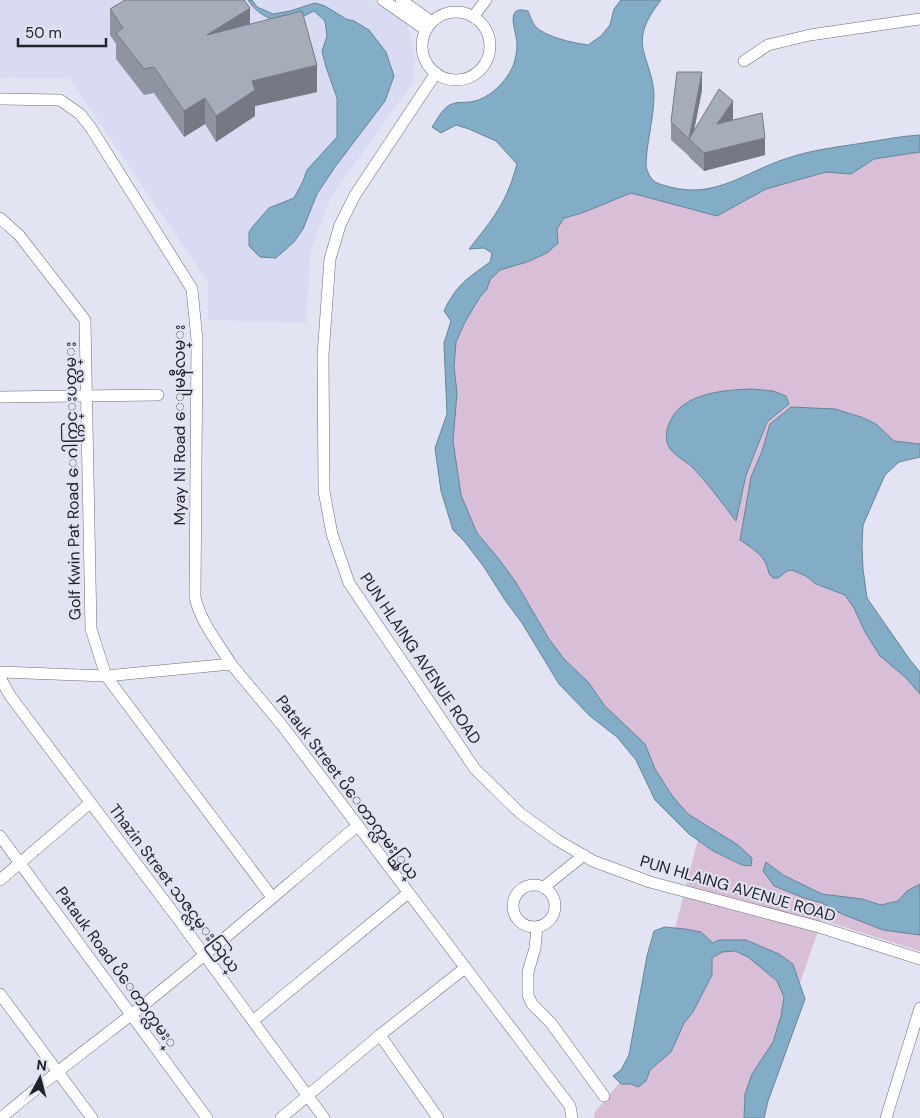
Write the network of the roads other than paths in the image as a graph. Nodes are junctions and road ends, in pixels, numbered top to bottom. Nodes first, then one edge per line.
1 (383, 0) edge
2 (401, 0) edge
3 (486, 0) edge
4 (473, 17) junction
5 (920, 19) edge
6 (429, 26) junction
7 (744, 61) dead end
8 (436, 73) junction
9 (0, 99) edge
10 (0, 218) edge
11 (158, 395) dead end
12 (86, 396) junction
13 (0, 397) edge
14 (231, 664) junction
15 (0, 672) edge
16 (106, 676) junction
17 (0, 678) edge
18 (90, 803) junction
19 (357, 826) junction
20 (0, 836) edge
21 (584, 856) junction
22 (21, 864) junction
23 (0, 880) edge
24 (544, 887) junction
25 (408, 893) junction
26 (272, 896) junction
27 (536, 927) junction
28 (205, 954) junction
29 (920, 959) edge
30 (465, 968) junction
31 (0, 994) edge
32 (920, 1008) edge
33 (131, 1015) junction
34 (254, 1020) junction
35 (380, 1035) junction
36 (57, 1071) junction
37 (308, 1096) junction
38 (604, 1096) dead end
39 (0, 1118) edge
40 (92, 1118) edge
41 (207, 1118) edge
42 (281, 1118) edge
43 (324, 1118) edge
44 (438, 1118) edge
45 (572, 1118) edge
46 (886, 1118) edge

1 - 6 street
2 - 6 street
3 - 4 street
4 - 6 street
4 - 8 street
5 - 7 street
6 - 8 street
8 - 21 street, PUN HLAING AVENUE ROAD
9 - 14 street, Myay Ni Road ေျမနီလမ္း
10 - 12 street, Golf Kwin Pat Road ေဂါက္ကြင္းပတ္လမ္း
11 - 12 street
12 - 13 street
12 - 16 street, Golf Kwin Pat Road ေဂါက္ကြင္းပတ္လမ္း
14 - 16 street
14 - 19 street, Patauk Street ပိေတာက္လမး္သြယ္
15 - 16 street
16 - 26 street, Golf Kwin Pat Road ေဂါက္ကြင္းပတ္လမ္း
17 - 18 street, Thazin Street သဇင္လမ္းသြယ္
18 - 22 street
18 - 28 street, Thazin Street သဇင္လမ္းသြယ္
19 - 25 street, Patauk Street ပိေတာက္လမး္သြယ္
19 - 26 street
20 - 22 street, Patauk Road ပိေတာက္လမး္
21 - 24 street
21 - 29 street, PUN HLAING AVENUE ROAD
22 - 23 street
22 - 33 street, Patauk Road ပိေတာက္လမး္
24 - 27 street
24 - 27 street
25 - 30 street, Patauk Street ပိေတာက္လမး္သြယ္
25 - 34 street
26 - 28 street
27 - 38 street
28 - 33 street
28 - 34 street, Thazin Street သဇင္လမ္းသြယ္
30 - 35 street
30 - 45 street, Patauk Street ပိေတာက္လမး္သြယ္
31 - 36 street
32 - 46 street
33 - 36 street
33 - 41 street, Patauk Road ပိေတာက္လမး္
34 - 37 street, Thazin Street သဇင္လမ္းသြယ္
35 - 37 street
35 - 44 street
36 - 39 street
36 - 40 street
37 - 42 street
37 - 43 street, Thazin Street သဇင္လမ္းသြယ္

